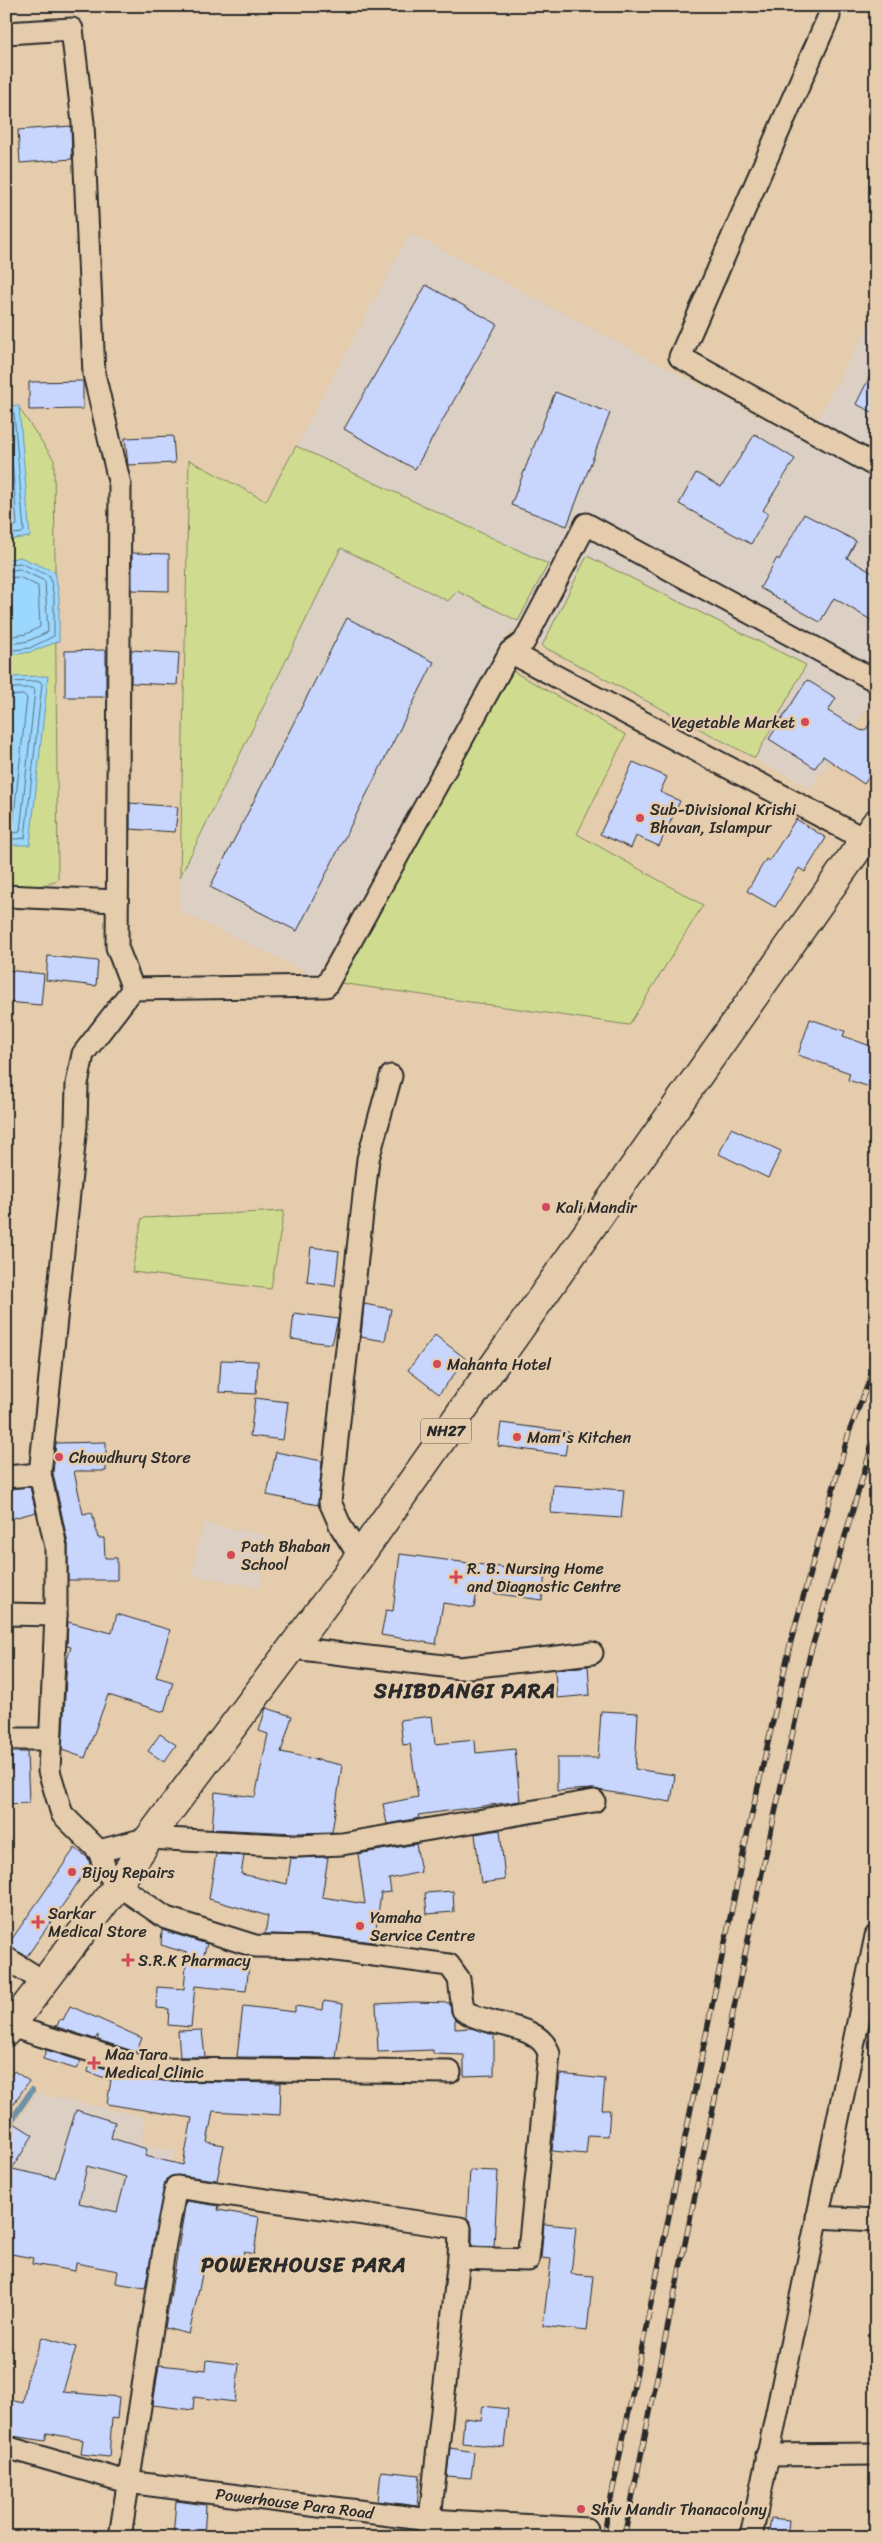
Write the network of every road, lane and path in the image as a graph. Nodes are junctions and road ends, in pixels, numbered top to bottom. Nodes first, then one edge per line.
1 (829, 6) edge
2 (6, 32) edge
3 (876, 466) edge
4 (510, 652) junction
5 (876, 681) edge
6 (870, 831) edge
7 (6, 896) edge
8 (117, 901) junction
9 (133, 989) junction
10 (391, 1076) dead end
11 (40, 1474) junction
12 (6, 1477) edge
13 (358, 1554) junction
14 (6, 1614) edge
15 (56, 1615) junction
16 (293, 1648) junction
17 (592, 1653) dead end
18 (49, 1738) junction
19 (6, 1739) edge
20 (594, 1801) dead end
21 (149, 1838) junction
22 (99, 1851) junction
23 (118, 1885) junction
24 (876, 1936) edge
25 (6, 1958) edge
26 (44, 1982) junction
27 (8, 2029) edge
28 (450, 2072) dead end
29 (817, 2217) junction
30 (876, 2220) edge
31 (458, 2258) junction
32 (6, 2447) edge
33 (876, 2454) edge
34 (767, 2455) junction
35 (127, 2482) junction
36 (429, 2528) edge
37 (587, 2529) dead end
38 (120, 2537) edge
39 (751, 2537) edge

1 - 3 street
2 - 8 street
4 - 5 street
4 - 6 street
4 - 9 street
6 - 13 main road, NH27
7 - 8 street
8 - 9 street
9 - 11 street
10 - 13 street
11 - 12 street
11 - 15 street
13 - 16 main road, NH27
14 - 15 street
15 - 18 street
16 - 17 street
16 - 21 main road, NH27
18 - 19 street
18 - 22 street
20 - 21 street
21 - 22 street
21 - 23 main road, NH27
22 - 23 street
23 - 26 main road, NH27
23 - 31 street
24 - 29 street
25 - 26 street
26 - 27 main road, NH27
27 - 28 street
29 - 30 street
29 - 34 street
31 - 35 street
31 - 36 street
32 - 35 street, Powerhouse Para Road
33 - 34 street
34 - 39 street
35 - 36 street, Powerhouse Para Road
35 - 38 street
36 - 37 street, Powerhouse Para Road

